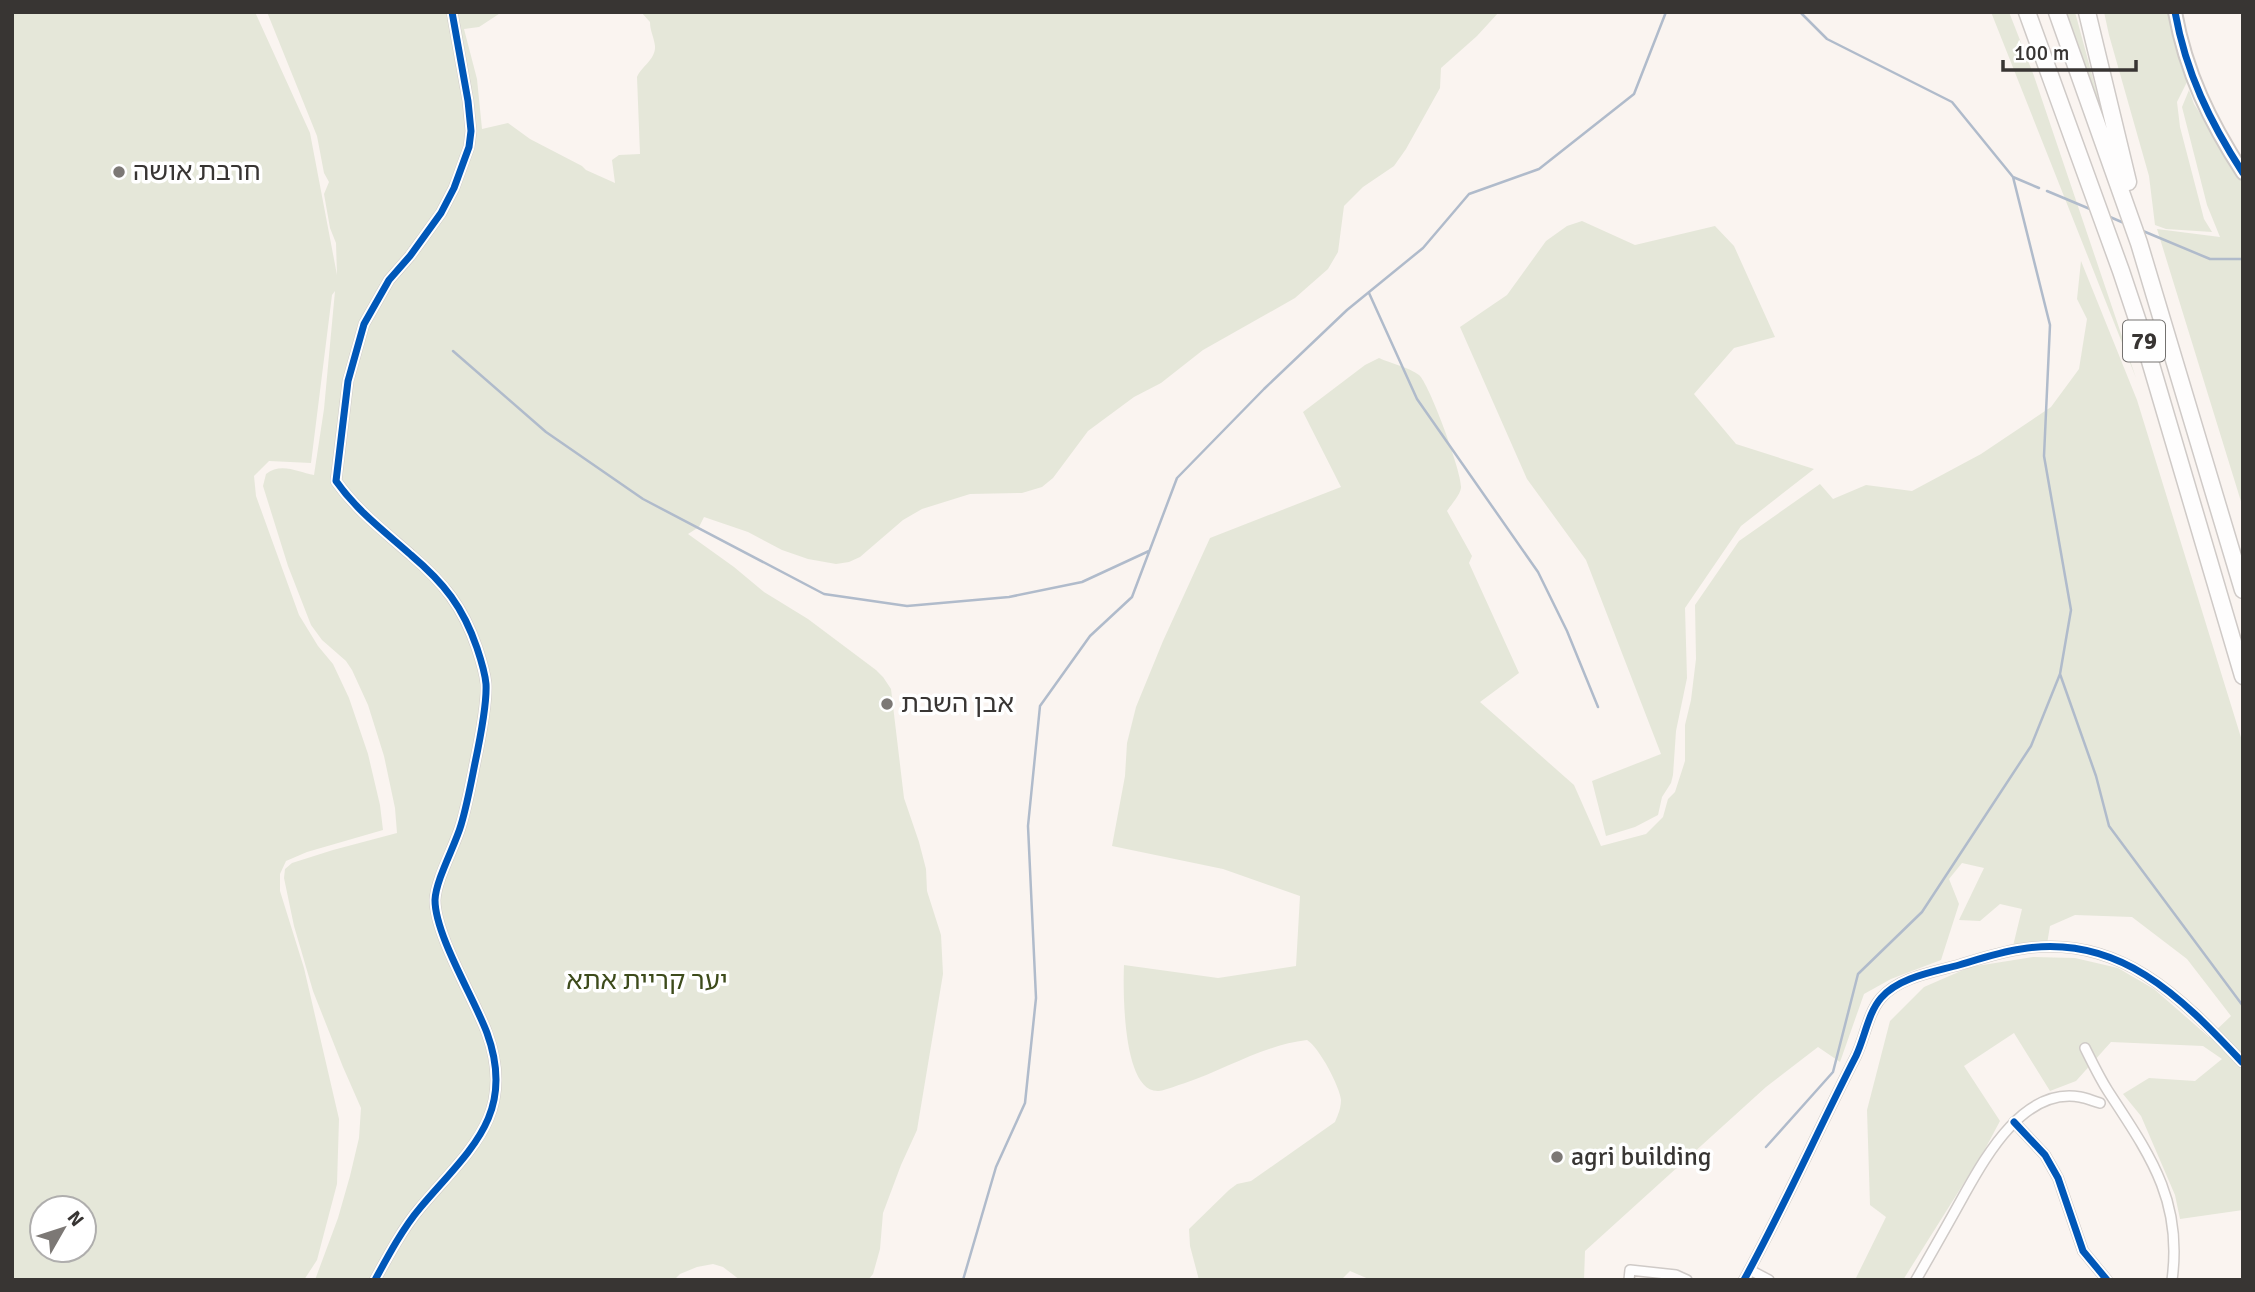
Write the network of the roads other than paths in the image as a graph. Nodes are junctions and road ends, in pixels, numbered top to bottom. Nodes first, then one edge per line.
1 (452, 12) edge
2 (2027, 12) edge
3 (2057, 12) edge
4 (2087, 12) edge
5 (2175, 12) edge
6 (2243, 173) edge
7 (2156, 296) junction
8 (2243, 590) edge
9 (2243, 676) edge
10 (2085, 1048) dead end
11 (2242, 1062) edge
12 (2100, 1103) dead end
13 (2014, 1122) junction
14 (1750, 1270) junction
15 (375, 1280) edge
16 (1629, 1280) edge
17 (1687, 1280) edge
18 (1744, 1280) edge
19 (1769, 1280) edge
20 (1916, 1280) edge
21 (2107, 1280) edge
22 (2172, 1280) edge

1 - 15 street
2 - 9 highway, 79
3 - 7 highway, 79
4 - 7 highway
5 - 6 street
7 - 8 highway, 79
10 - 22 street
11 - 14 street
12 - 13 street
13 - 20 street
13 - 21 street
14 - 18 street
14 - 19 street
16 - 17 street

